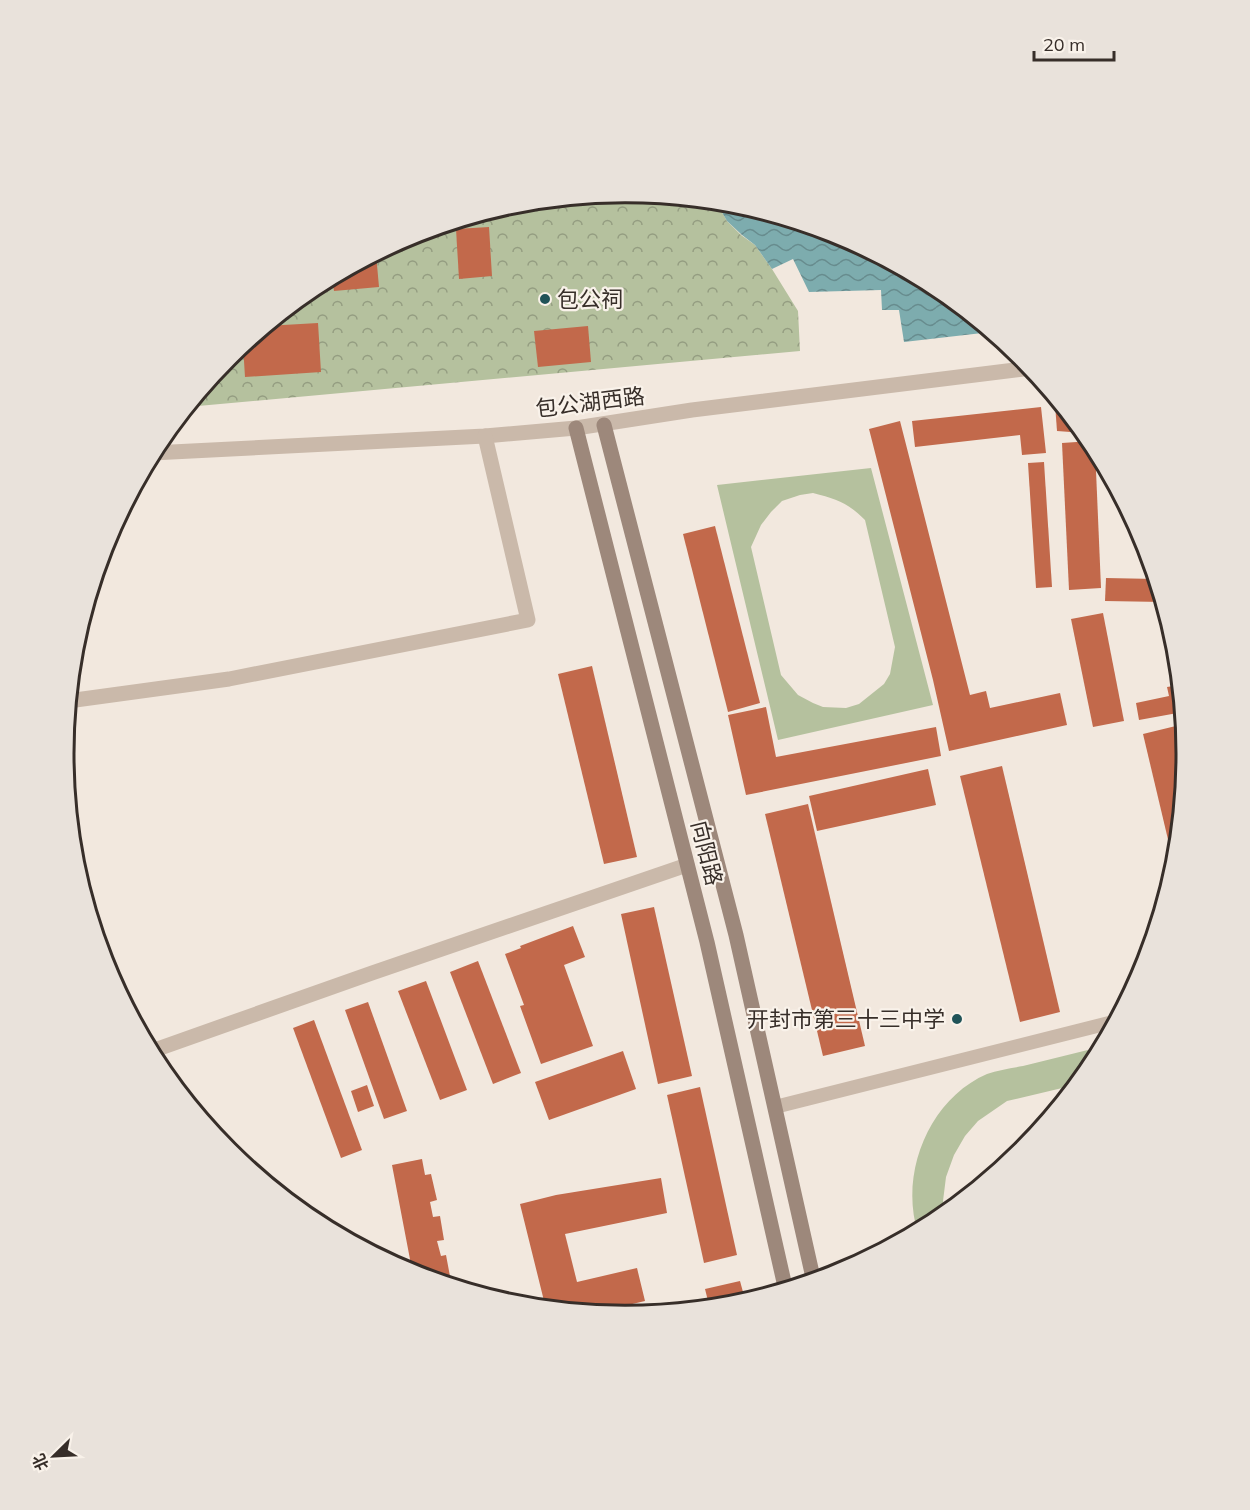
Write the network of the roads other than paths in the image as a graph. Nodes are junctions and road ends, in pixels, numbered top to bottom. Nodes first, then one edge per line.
1 (1019, 369) edge
2 (604, 425) junction
3 (576, 428) junction
4 (485, 436) junction
5 (164, 452) edge
6 (77, 700) edge
7 (687, 865) junction
8 (1107, 1024) edge
9 (158, 1049) edge
10 (775, 1107) junction
11 (812, 1273) edge
12 (784, 1283) edge

1 - 2 street, 包公湖西路
2 - 3 street, 包公湖西路
2 - 10 street, 向阳路
3 - 4 street, 包公湖西路
3 - 7 street, 向阳路
4 - 5 street, 包公湖西路
4 - 6 street
7 - 9 street
7 - 12 street, 向阳路
8 - 10 lane
10 - 11 street, 向阳路

